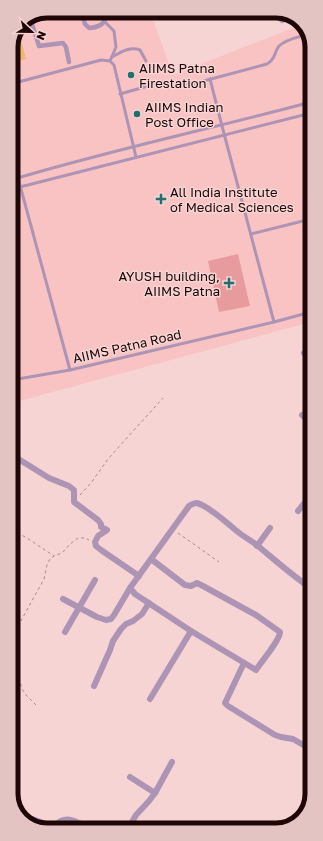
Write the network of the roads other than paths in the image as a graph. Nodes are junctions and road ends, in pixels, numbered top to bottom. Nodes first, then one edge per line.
1 (83, 18) edge
2 (106, 18) edge
3 (104, 21) junction
4 (31, 22) edge
5 (303, 36) edge
6 (112, 57) junction
7 (110, 61) junction
8 (146, 61) dead end
9 (69, 62) joint
10 (71, 68) junction
11 (210, 79) junction
12 (18, 82) edge
13 (120, 94) junction
14 (304, 104) edge
15 (305, 115) edge
16 (222, 126) junction
17 (224, 135) junction
18 (133, 146) junction
19 (136, 157) junction
20 (18, 178) joint
21 (20, 187) junction
22 (305, 220) edge
23 (251, 234) junction
24 (305, 314) edge
25 (274, 322) junction
26 (70, 370) junction
27 (18, 379) edge
28 (302, 415) dead end
29 (305, 418) edge
30 (18, 459) edge
31 (305, 503) edge
32 (298, 511) dead end
33 (270, 528) dead end
34 (257, 546) junction
35 (151, 559) junction
36 (139, 576) junction
37 (95, 580) dead end
38 (305, 584) edge
39 (130, 588) junction
40 (63, 599) dead end
41 (149, 603) junction
42 (80, 607) junction
43 (191, 631) junction
44 (65, 632) dead end
45 (244, 663) junction
46 (94, 686) dead end
47 (150, 699) dead end
48 (305, 746) edge
49 (172, 762) dead end
50 (130, 777) dead end
51 (155, 793) junction
52 (57, 823) edge
53 (79, 823) edge
54 (132, 823) edge

1 - 3 street
2 - 3 street
3 - 6 lane
4 - 9 street
5 - 11 lane
6 - 7 lane
6 - 8 lane
7 - 10 lane
7 - 13 lane
9 - 10 lane
10 - 12 lane
11 - 13 lane
11 - 16 lane
13 - 18 lane
14 - 16 lane
15 - 17 lane
16 - 17 lane
16 - 18 lane
17 - 19 lane
17 - 23 lane
18 - 19 lane
18 - 20 lane
19 - 21 lane
20 - 21 lane, AIIMS Patna Road
21 - 26 lane, AIIMS Patna Road
22 - 23 lane
23 - 25 lane
24 - 25 lane, AIIMS Patna Road
25 - 26 lane, AIIMS Patna Road
26 - 27 lane
28 - 29 street
30 - 36 street
31 - 32 street
33 - 34 street
34 - 35 street
34 - 38 street
35 - 36 street
35 - 45 street
36 - 39 street
37 - 42 street
39 - 41 street
39 - 42 street
40 - 42 street
41 - 43 street
41 - 46 street
42 - 44 street
43 - 45 street
43 - 47 street
45 - 48 street
49 - 51 street
50 - 51 street
51 - 54 street
52 - 53 street

